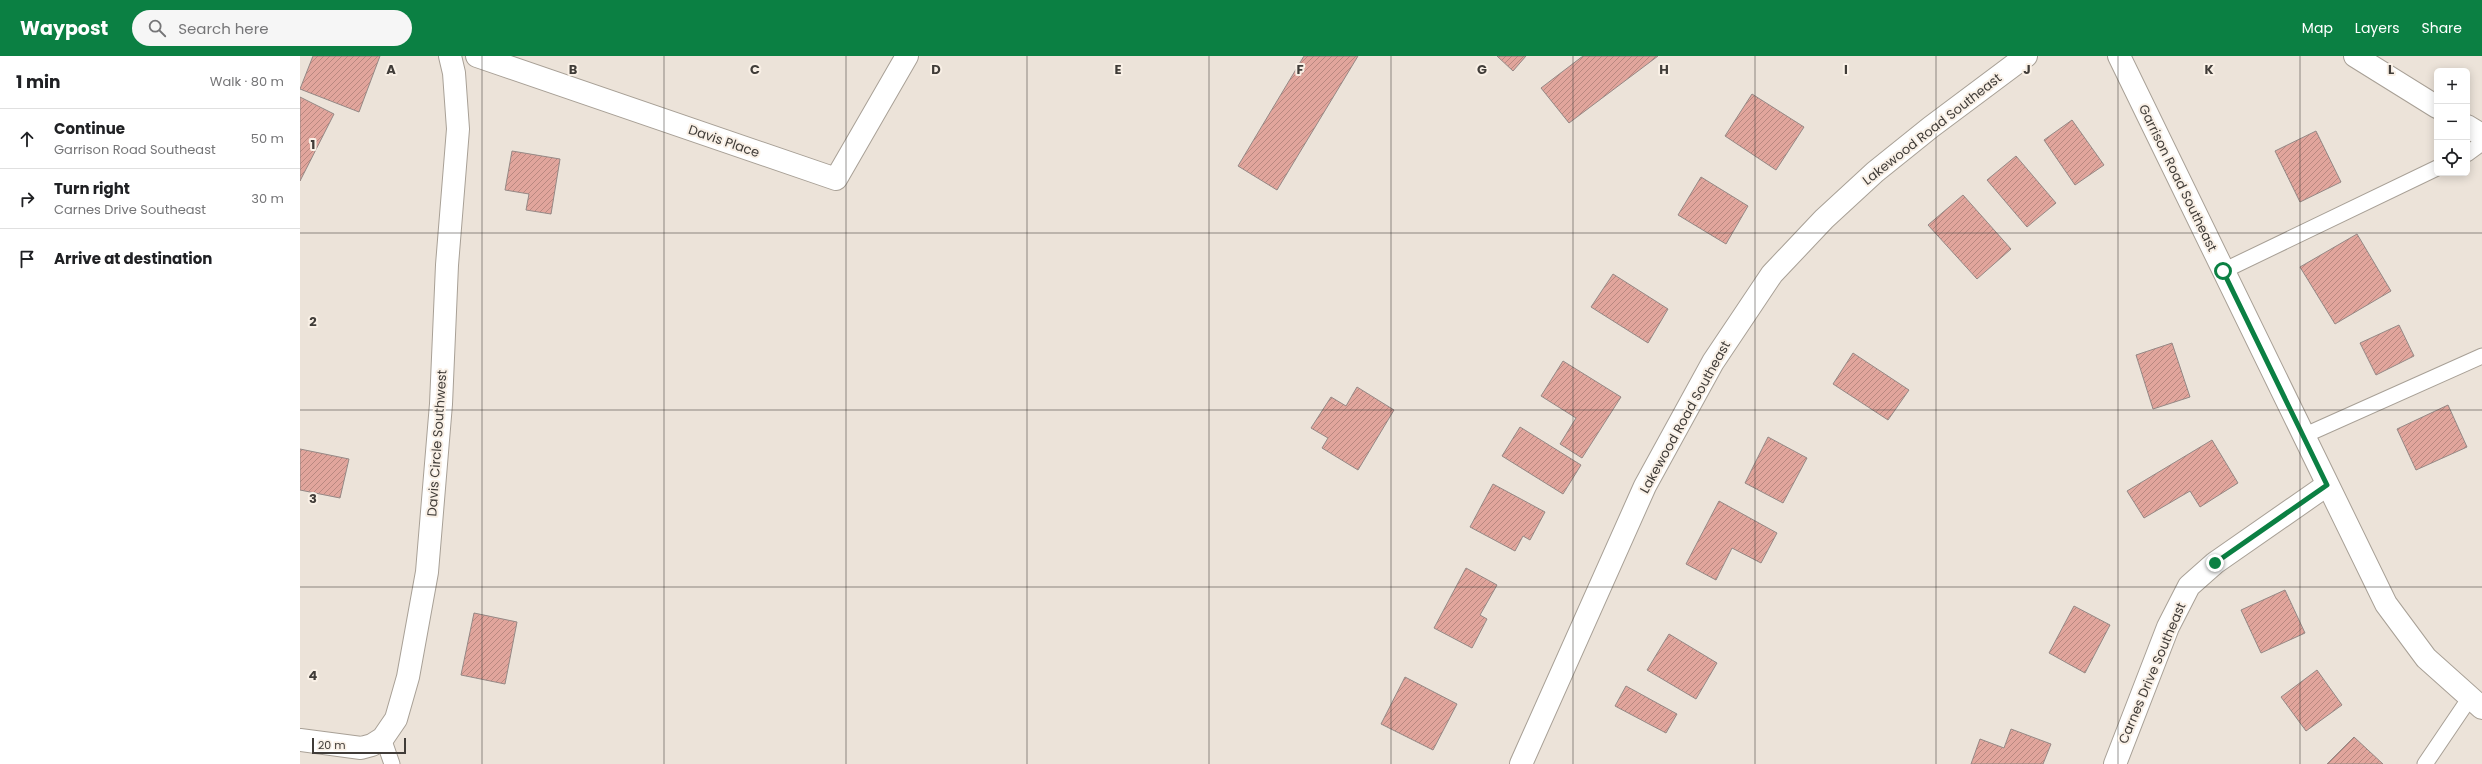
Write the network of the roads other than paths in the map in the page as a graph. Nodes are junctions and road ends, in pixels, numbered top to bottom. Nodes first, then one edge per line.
1 (450, 56) edge
2 (477, 56) edge
3 (907, 56) edge
4 (2026, 56) edge
5 (2119, 56) edge
6 (2355, 56) edge
7 (2434, 105) edge
8 (2470, 128) edge
9 (2482, 135) edge
10 (2482, 143) edge
11 (2470, 152) edge
12 (2434, 169) edge
13 (2223, 271) junction
14 (2482, 356) edge
15 (2303, 436) junction
16 (2327, 485) junction
17 (2476, 703) edge
18 (382, 738) junction
19 (300, 740) edge
20 (392, 764) edge
21 (1521, 764) edge
22 (2115, 764) edge
23 (2424, 764) edge

1 - 18 street, Davis Circle Southwest
2 - 3 street, Davis Place
4 - 21 street, Lakewood Road Southeast
5 - 13 street, Garrison Road Southeast
6 - 7 street
8 - 9 street
10 - 11 lane
12 - 13 lane
13 - 15 street, Garrison Road Southeast
14 - 15 lane
15 - 16 street, Garrison Road Southeast
16 - 17 street, Garrison Road Southeast
16 - 22 street, Carnes Drive Southeast
17 - 23 lane
18 - 19 street, Davis Circle Southwest
18 - 20 lane

